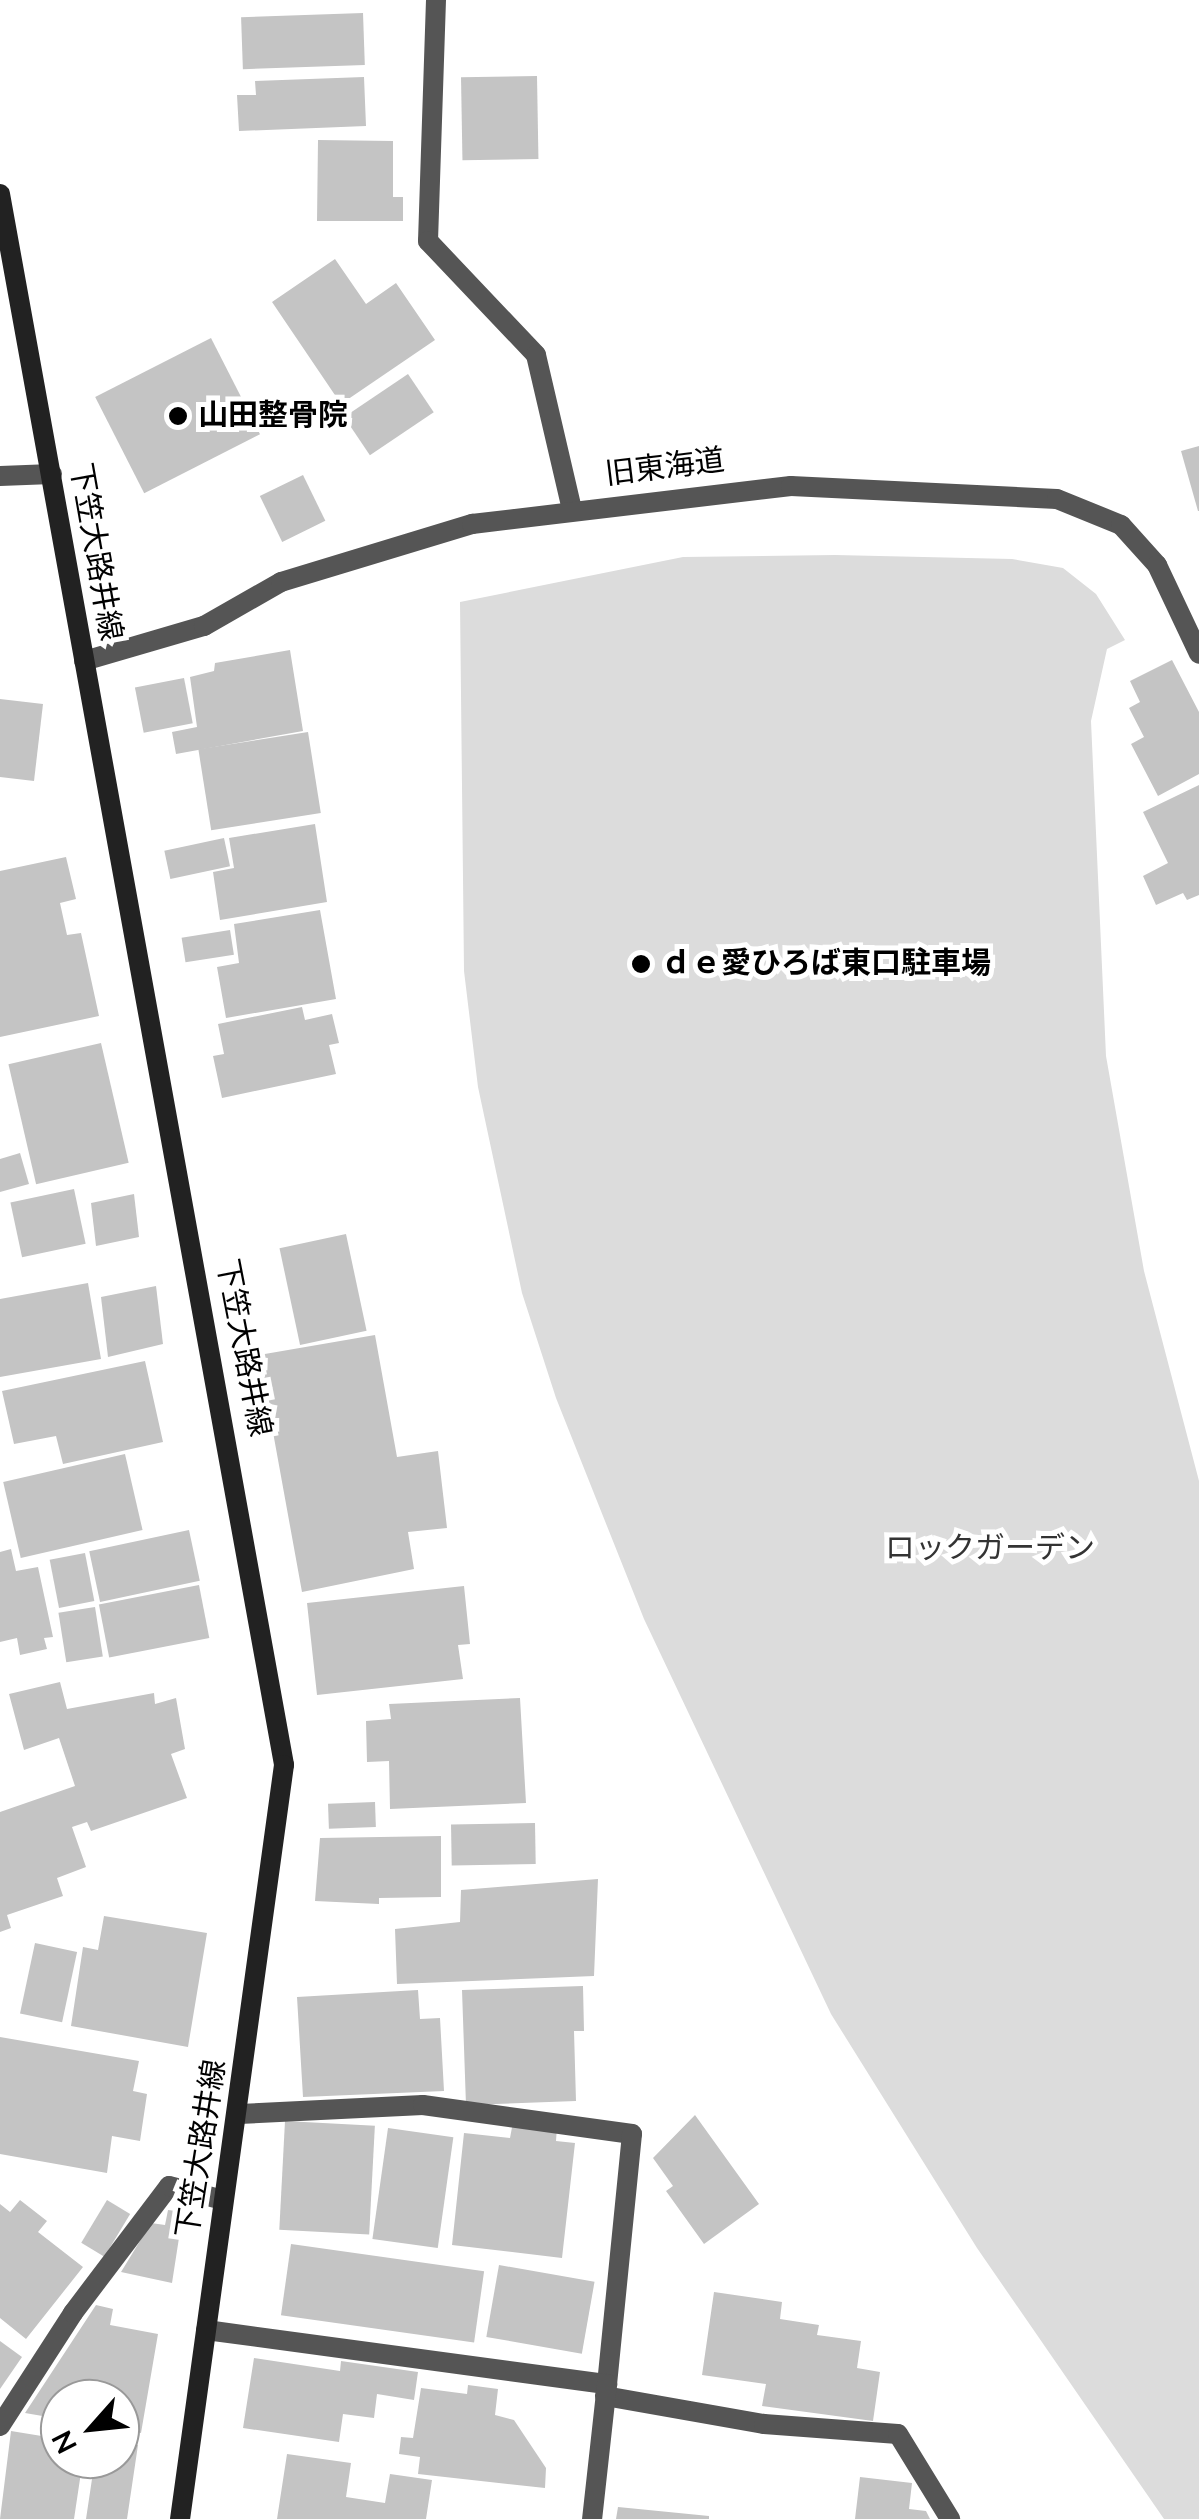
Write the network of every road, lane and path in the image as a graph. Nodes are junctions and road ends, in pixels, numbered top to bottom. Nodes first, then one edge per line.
1 (436, 0) edge
2 (0, 194) edge
3 (52, 474) junction
4 (0, 476) edge
5 (572, 510) junction
6 (1199, 654) edge
7 (84, 662) junction
8 (238, 2114) junction
9 (223, 2200) junction
10 (206, 2330) junction
11 (606, 2390) junction
12 (0, 2426) edge
13 (180, 2519) edge
14 (592, 2519) edge
15 (950, 2519) edge

1 - 5 street
2 - 3 main road, 下笠大路井線
3 - 4 street
3 - 7 main road, 下笠大路井線
5 - 6 street, 旧東海道
5 - 7 street, 旧東海道
7 - 8 main road, 下笠大路井線
8 - 9 main road, 下笠大路井線
8 - 11 street
9 - 10 main road, 下笠大路井線
9 - 12 street
10 - 11 street
10 - 13 main road, 下笠大路井線
11 - 14 street
11 - 15 street

